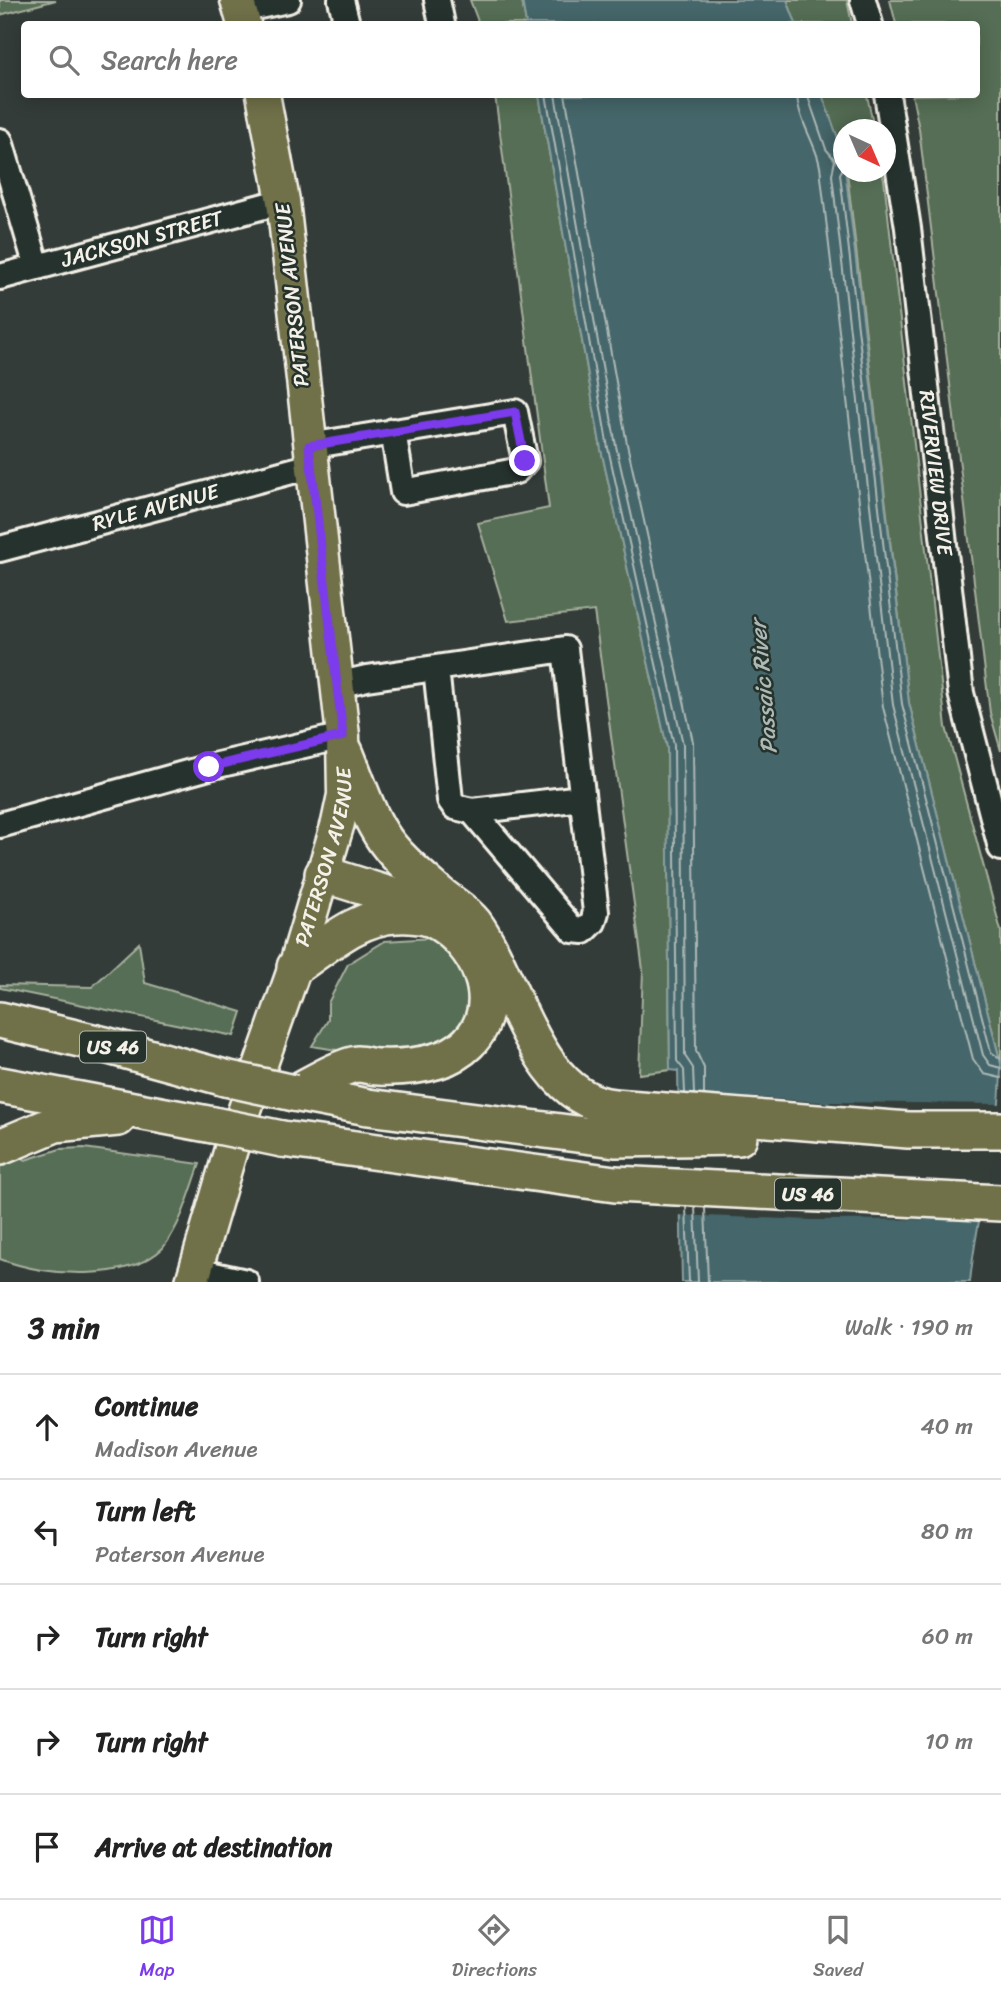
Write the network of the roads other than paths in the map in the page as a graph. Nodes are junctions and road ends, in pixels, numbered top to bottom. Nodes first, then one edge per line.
1 (288, 0) edge
2 (341, 0) edge
3 (437, 0) edge
4 (863, 0) edge
5 (241, 11) edge
6 (346, 21) edge
7 (441, 21) edge
8 (869, 21) edge
9 (264, 98) edge
10 (888, 98) edge
11 (0, 141) edge
12 (282, 201) junction
13 (37, 267) junction
14 (0, 276) edge
15 (393, 432) junction
16 (310, 456) junction
17 (0, 549) edge
18 (436, 668) junction
19 (337, 685) junction
20 (344, 744) junction
21 (582, 798) junction
22 (472, 811) junction
23 (0, 825) edge
24 (1001, 848) edge
25 (326, 863) junction
26 (435, 906) junction
27 (295, 967) junction
28 (0, 1020) edge
29 (0, 1085) edge
30 (294, 1093) junction
31 (155, 1114) junction
32 (615, 1123) junction
33 (1001, 1131) edge
34 (222, 1137) junction
35 (0, 1147) edge
36 (1001, 1203) edge
37 (194, 1276) edge
38 (246, 1282) edge

1 - 5 street
2 - 6 street
3 - 7 street
4 - 8 street
9 - 12 main road, PATERSON AVENUE
10 - 24 street, RIVERVIEW DRIVE
11 - 13 street
12 - 13 street, JACKSON STREET
12 - 16 main road, PATERSON AVENUE
13 - 14 street, JACKSON STREET
15 - 15 street, RYLE AVENUE
15 - 16 street, RYLE AVENUE
16 - 17 street, RYLE AVENUE
16 - 19 main road, PATERSON AVENUE
18 - 19 street
18 - 21 street
18 - 22 street
19 - 20 main road, PATERSON AVENUE
20 - 23 street
20 - 25 main road, PATERSON AVENUE
20 - 26 highway
21 - 22 street
21 - 22 street
25 - 26 highway
25 - 27 main road, PATERSON AVENUE
26 - 27 highway
26 - 30 highway
26 - 32 highway
27 - 34 main road, PATERSON AVENUE
28 - 30 highway, US 46, bridge
29 - 31 highway, US 46
30 - 32 highway, US 46
31 - 34 highway, US 46
31 - 35 highway
32 - 33 highway, US 46
34 - 36 highway, US 46, bridge
34 - 37 main road, PATERSON AVENUE
37 - 38 street

